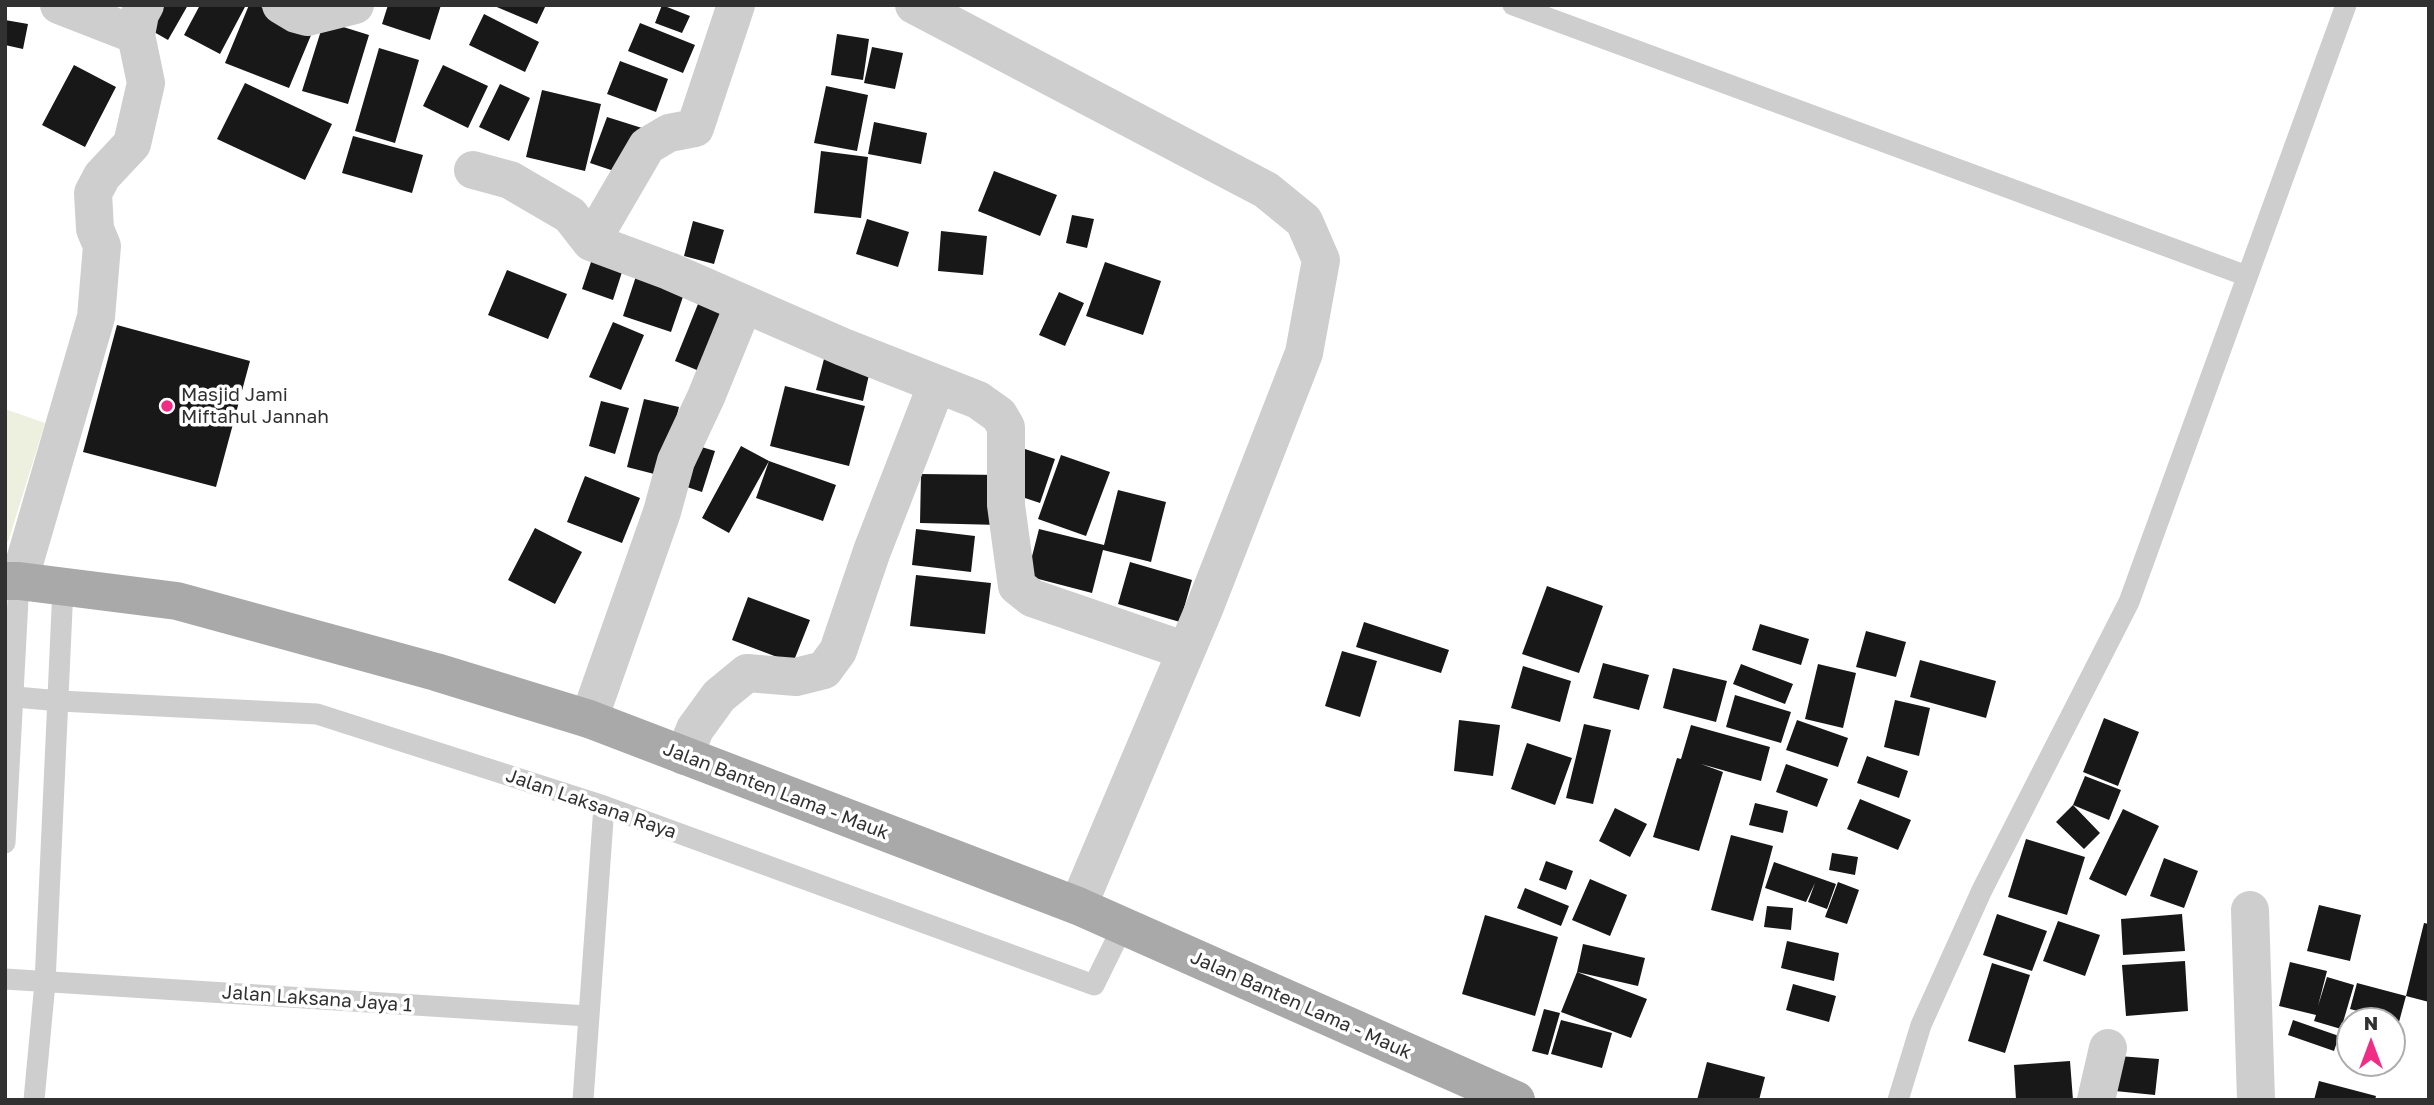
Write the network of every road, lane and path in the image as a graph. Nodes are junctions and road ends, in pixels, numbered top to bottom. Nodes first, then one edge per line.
1 (59, 5) edge
2 (281, 5) edge
3 (355, 5) edge
4 (736, 5) edge
5 (914, 5) edge
6 (1513, 5) edge
7 (2346, 5) edge
8 (140, 20) edge
9 (473, 170) dead end
10 (591, 242) junction
11 (2247, 276) junction
12 (744, 304) junction
13 (937, 384) junction
14 (12, 581) edge
15 (63, 587) junction
16 (1186, 652) junction
17 (9, 696) edge
18 (60, 701) junction
19 (589, 719) junction
20 (684, 756) junction
21 (604, 806) junction
22 (5, 843) edge
23 (1078, 906) junction
24 (2250, 910) dead end
25 (1123, 926) junction
26 (5, 979) edge
27 (45, 983) junction
28 (588, 1016) junction
29 (2108, 1048) dead end
30 (34, 1100) edge
31 (583, 1100) edge
32 (1516, 1100) edge
33 (1898, 1100) edge
34 (2096, 1100) edge
35 (2256, 1100) edge

1 - 8 street
2 - 3 street
4 - 10 street
5 - 16 street
6 - 11 lane
7 - 11 lane
8 - 14 street
9 - 10 street
10 - 12 street
11 - 33 lane
12 - 13 street
12 - 19 street
13 - 16 street
13 - 20 street
14 - 15 main road, Jalan Banten Lama - Mauk
14 - 17 lane
15 - 18 lane
15 - 19 main road, Jalan Banten Lama - Mauk
16 - 23 street
17 - 18 lane, Jalan Laksana Raya
17 - 22 lane
18 - 21 lane, Jalan Laksana Raya
18 - 27 lane
19 - 20 main road, Jalan Banten Lama - Mauk
20 - 23 main road, Jalan Banten Lama - Mauk
21 - 25 lane, Jalan Laksana Raya
21 - 28 lane
23 - 25 main road, Jalan Banten Lama - Mauk
24 - 35 street
25 - 32 main road, Jalan Banten Lama - Mauk
26 - 27 lane, Jalan Laksana Jaya 1
27 - 28 lane, Jalan Laksana Jaya 1
27 - 30 lane
28 - 31 lane
29 - 34 street

